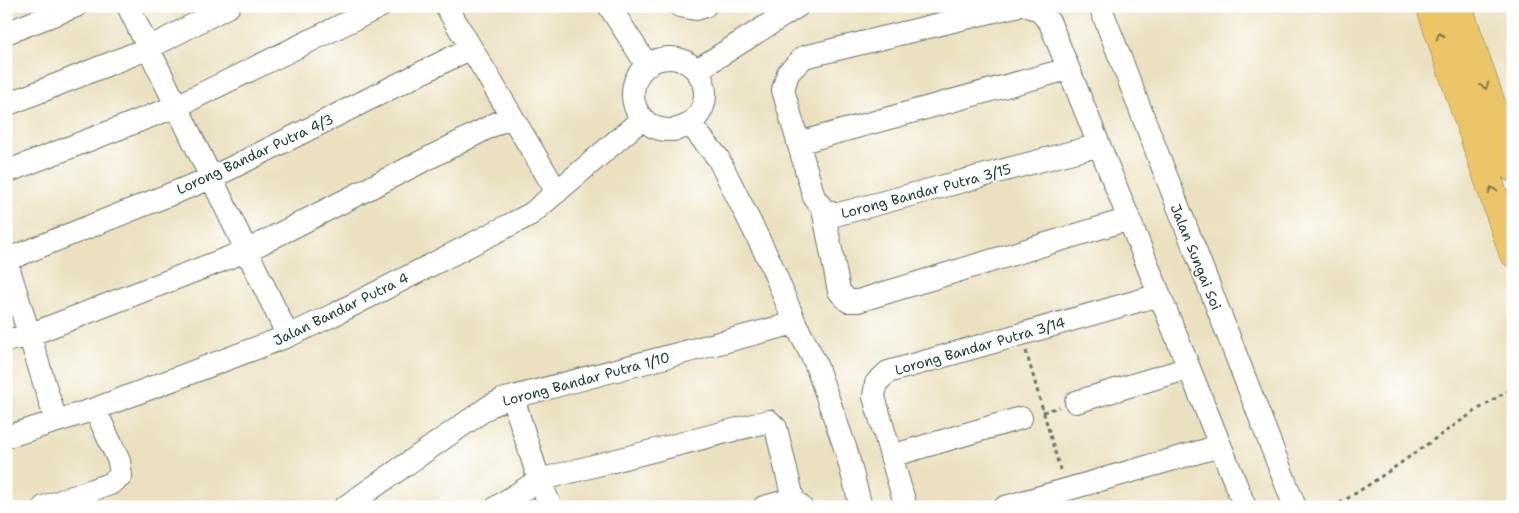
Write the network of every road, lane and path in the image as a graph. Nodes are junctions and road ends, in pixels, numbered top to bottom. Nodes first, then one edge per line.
1 (76, 6) edge
2 (128, 6) edge
3 (229, 6) edge
4 (381, 6) edge
5 (446, 6) edge
6 (609, 6) edge
7 (680, 6) edge
8 (706, 6) edge
9 (798, 6) edge
10 (1015, 6) edge
11 (1028, 6) edge
12 (1100, 6) edge
13 (1430, 6) edge
14 (1458, 6) edge
15 (6, 33) edge
16 (149, 48) junction
17 (471, 48) junction
18 (647, 65) junction
19 (1068, 69) junction
20 (697, 70) junction
21 (6, 105) edge
22 (177, 106) junction
23 (511, 116) junction
24 (642, 119) junction
25 (690, 124) junction
26 (798, 143) junction
27 (1099, 146) junction
28 (1513, 168) edge
29 (6, 172) edge
30 (211, 178) junction
31 (557, 192) junction
32 (823, 210) junction
33 (1129, 219) junction
34 (246, 251) junction
35 (1513, 253) edge
36 (6, 260) edge
37 (1159, 295) junction
38 (795, 323) junction
39 (1022, 334) junction
40 (29, 335) junction
41 (288, 336) junction
42 (6, 342) edge
43 (1189, 368) junction
44 (1513, 388) edge
45 (513, 398) junction
46 (1076, 402) joint
47 (95, 409) junction
48 (1044, 412) junction
49 (1021, 418) joint
50 (56, 421) junction
51 (6, 437) edge
52 (1220, 446) junction
53 (891, 456) junction
54 (539, 480) junction
55 (1069, 496) edge
56 (797, 502) edge
57 (44, 507) edge
58 (345, 507) edge
59 (497, 507) edge
60 (552, 507) edge
61 (764, 507) edge
62 (861, 507) edge
63 (906, 507) edge
64 (1005, 507) edge
65 (1245, 507) edge
66 (1295, 507) edge
67 (1333, 507) edge

1 - 15 street
2 - 16 street
3 - 16 street
4 - 22 street
5 - 17 street
6 - 18 street
7 - 8 street
9 - 20 street
10 - 26 street, Lorong Bandar Putra 3/15
11 - 19 street
12 - 66 street, Jalan Sungai Soi
35 -> 13 highway
14 -> 28 highway
16 - 21 street
16 - 22 street
17 - 23 street
17 - 30 street, Lorong Bandar Putra 4/3
18 - 20 street
18 - 24 street
19 - 26 street
19 - 27 street
20 - 25 street
22 - 29 street
22 - 30 street
23 - 31 street
23 - 34 street
24 - 25 street
24 - 31 street, Jalan Bandar Putra 4
25 - 38 street
26 - 32 street, Lorong Bandar Putra 3/15
27 - 32 street, Lorong Bandar Putra 3/15
27 - 33 street
30 - 34 street
30 - 36 street, Lorong Bandar Putra 4/3
31 - 41 street, Jalan Bandar Putra 4
32 - 33 street
33 - 37 street
34 - 40 street
34 - 41 street
36 - 40 street
37 - 39 street, Lorong Bandar Putra 3/14
37 - 43 street
38 - 45 street, Lorong Bandar Putra 1/10
38 - 62 street
39 - 48 path
39 - 53 street, Lorong Bandar Putra 3/14
40 - 42 street
40 - 50 street
41 - 47 street, Jalan Bandar Putra 4
43 - 46 street
43 - 52 street
44 - 67 path
45 - 54 street
45 - 58 street, Lorong Bandar Putra 1/10
46 - 48 path
47 - 50 street, Jalan Bandar Putra 4
47 - 57 street
48 - 49 path
48 - 55 path
49 - 53 street
50 - 51 street, Jalan Bandar Putra 4
52 - 55 street
52 - 65 street
53 - 63 street, Lorong Bandar Putra 3/14
54 - 56 street
54 - 59 street
54 - 60 street
55 - 64 street
56 - 61 street

